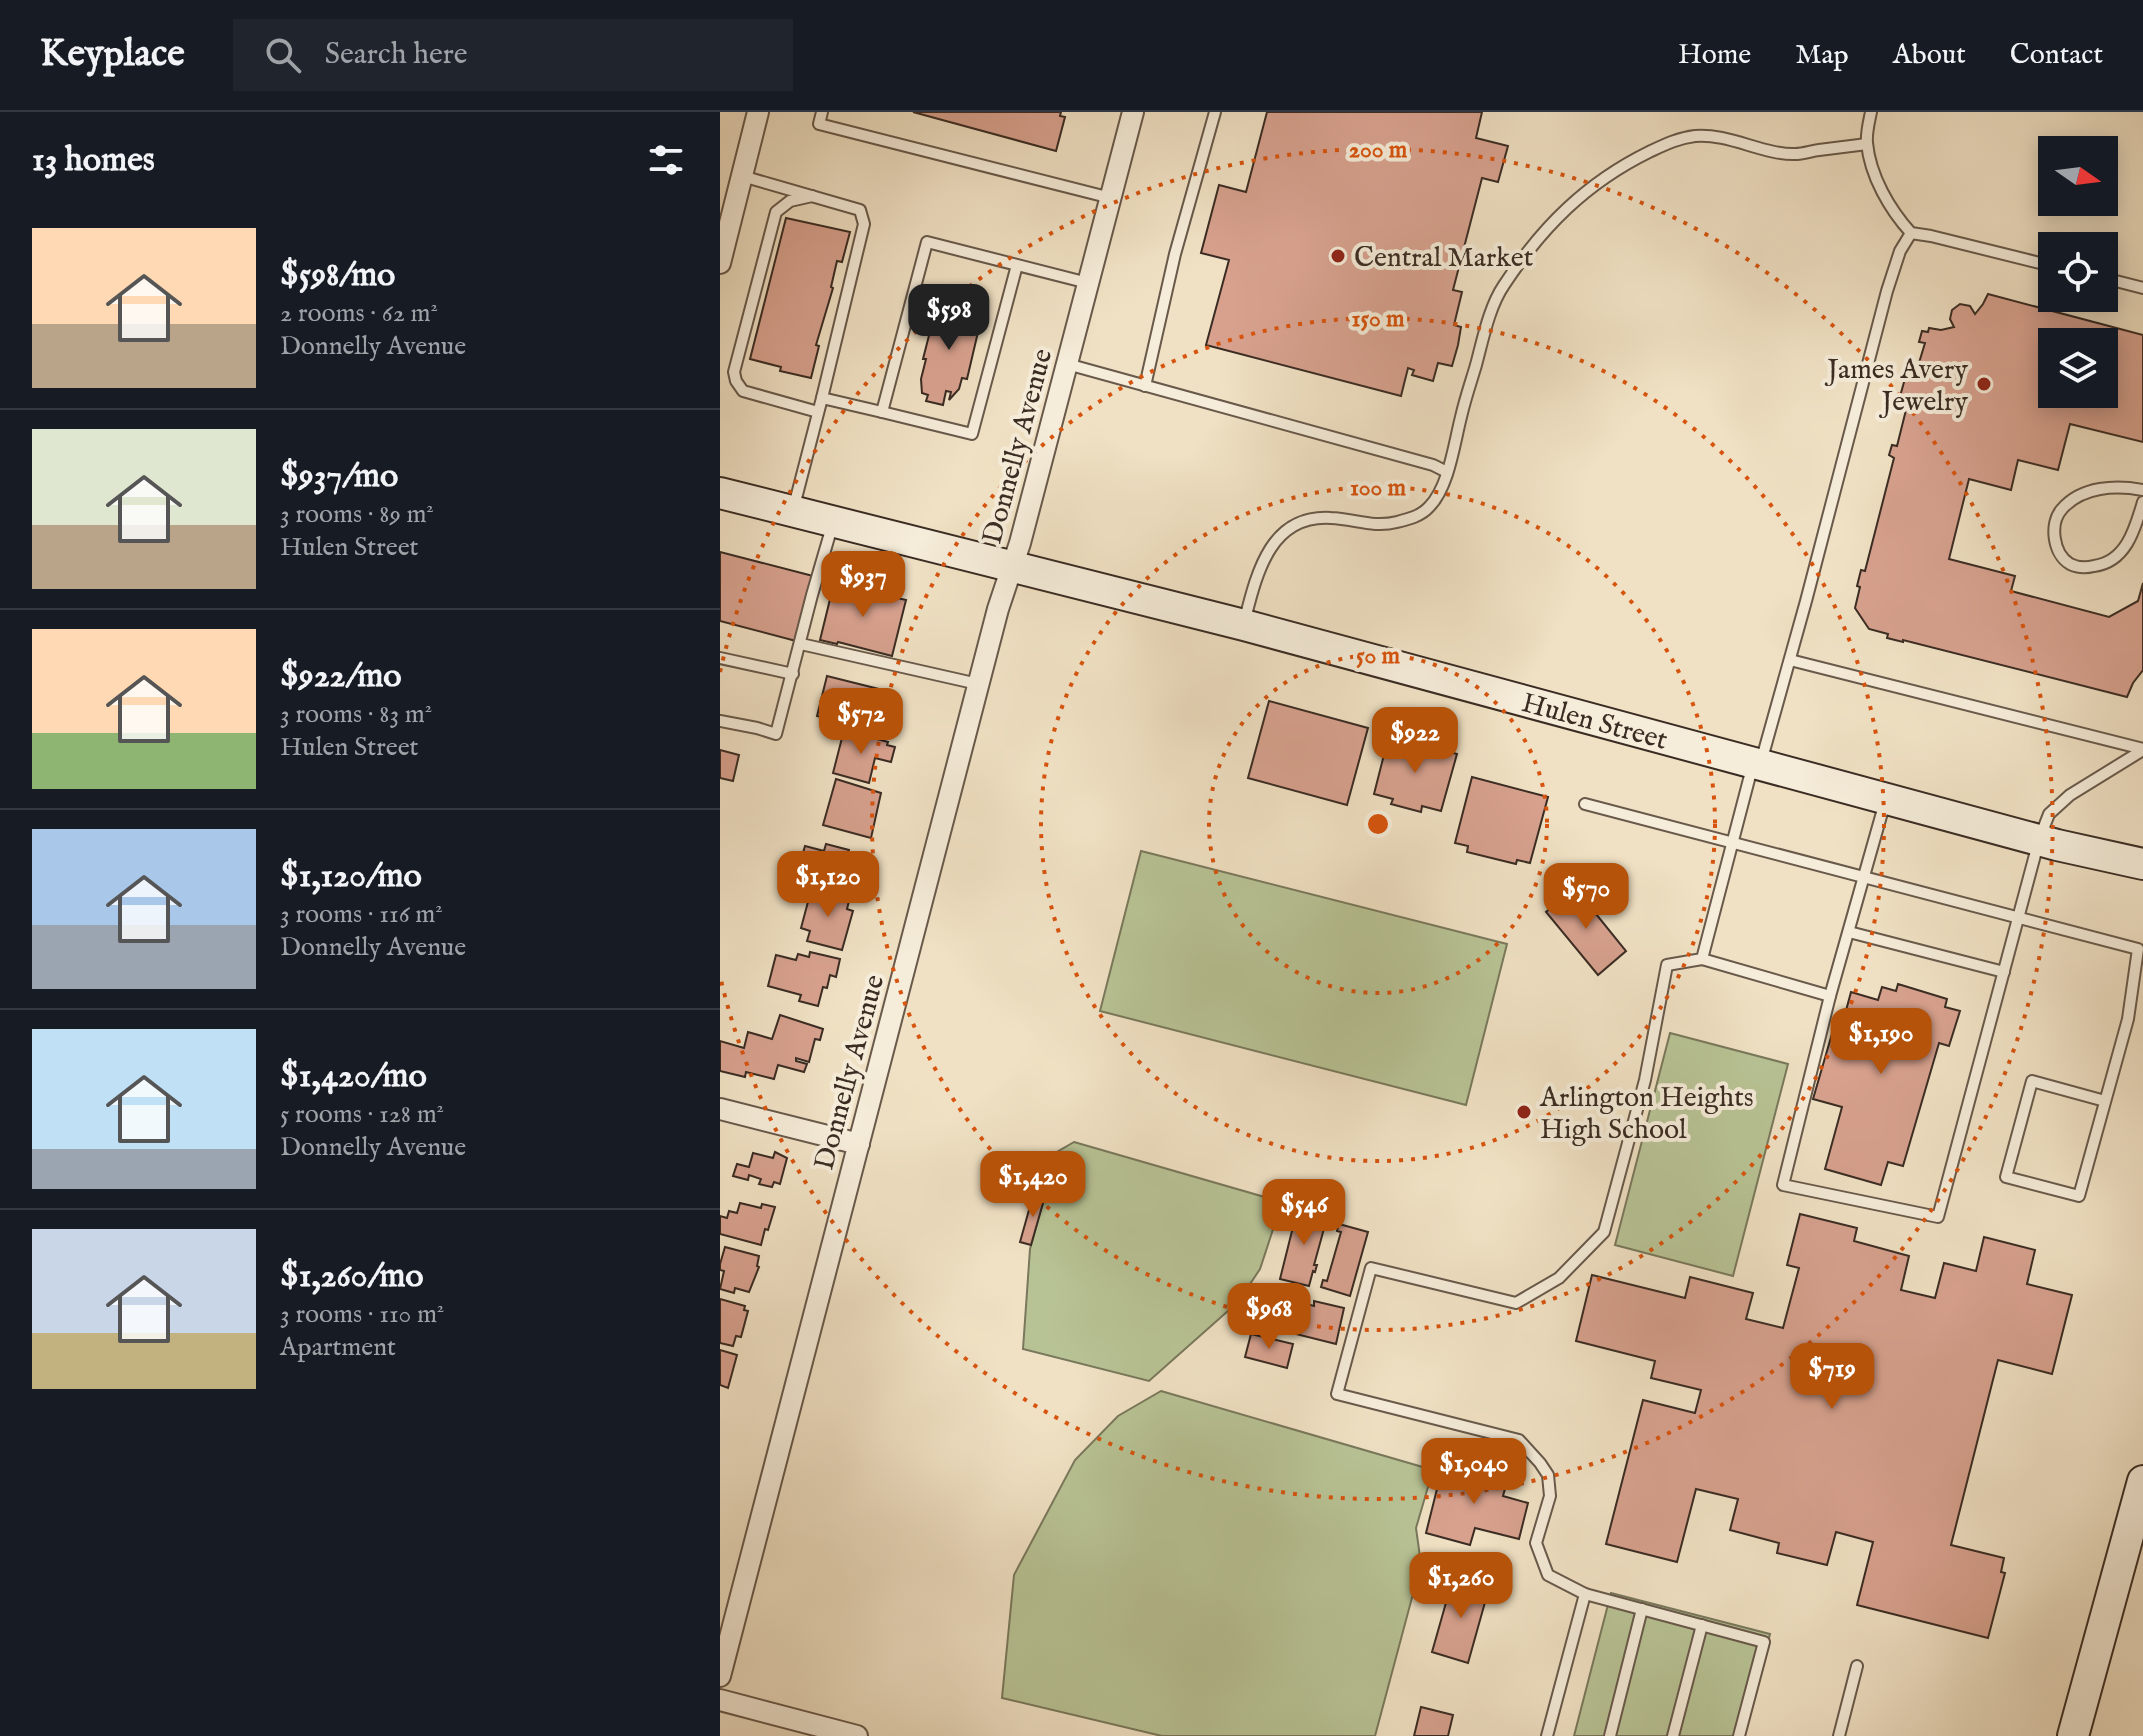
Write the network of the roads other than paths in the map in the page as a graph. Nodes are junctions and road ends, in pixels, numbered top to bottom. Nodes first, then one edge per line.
1 (758, 112) edge
2 (822, 112) edge
3 (1133, 112) edge
4 (1215, 112) edge
5 (1871, 112) edge
6 (1867, 144) junction
7 (742, 176) junction
8 (814, 196) junction
9 (1111, 198) junction
10 (1911, 233) junction
11 (720, 263) edge
12 (2038, 263) edge
13 (1017, 265) junction
14 (2118, 282) edge
15 (1088, 283) junction
16 (2143, 288) edge
17 (1067, 364) junction
18 (1145, 386) junction
19 (822, 398) junction
20 (818, 412) junction
21 (882, 412) junction
22 (1447, 472) junction
23 (2143, 490) edge
24 (720, 493) edge
25 (2143, 502) edge
26 (792, 511) junction
27 (834, 521) junction
28 (1013, 567) junction
29 (1244, 625) junction
30 (801, 644) junction
31 (720, 658) edge
32 (1790, 660) junction
33 (793, 674) junction
34 (978, 684) junction
35 (720, 721) edge
36 (2143, 749) edge
37 (1757, 763) junction
38 (1886, 798) junction
39 (1585, 804) dead end
40 (2039, 840) junction
41 (1732, 843) junction
42 (2143, 863) edge
43 (1864, 877) junction
44 (2019, 917) junction
45 (1849, 932) junction
46 (1702, 959) junction
47 (2004, 972) junction
48 (1830, 996) junction
49 (2105, 1101) junction
50 (720, 1109) edge
51 (859, 1144) junction
52 (2143, 1481) edge
53 (1585, 1594) junction
54 (1642, 1609) junction
55 (1702, 1625) junction
56 (1857, 1666) dead end
57 (720, 1676) edge
58 (720, 1700) edge
59 (857, 1736) edge
60 (1547, 1736) edge
61 (1610, 1736) edge
62 (1673, 1736) edge
63 (1739, 1736) edge
64 (1839, 1736) edge
65 (2073, 1736) edge

1 - 7 street
2 - 9 lane
3 - 9 street, Donnelly Avenue
4 - 18 lane
5 - 6 lane
6 - 10 lane
6 - 22 lane
7 - 8 lane
7 - 11 street
8 - 19 lane
8 - 20 lane
9 - 15 street, Donnelly Avenue
10 - 12 lane
10 - 32 lane
13 - 15 lane
13 - 21 lane
13 - 21 lane
14 - 16 lane
15 - 17 street, Donnelly Avenue
17 - 18 lane
17 - 28 street, Donnelly Avenue
18 - 22 lane
19 - 20 lane
19 - 21 lane
20 - 26 lane
22 - 29 lane
23 - 25 lane
24 - 26 main road, Hulen Street
26 - 27 main road, Hulen Street
27 - 28 main road, Hulen Street
27 - 30 lane
28 - 29 main road, Hulen Street
28 - 34 street, Donnelly Avenue
29 - 37 main road, Hulen Street
30 - 33 lane
30 - 34 lane
31 - 33 lane
32 - 36 lane
32 - 37 lane
33 - 35 lane
34 - 51 street, Donnelly Avenue
36 - 40 lane
37 - 38 main road, Hulen Street
37 - 41 lane
38 - 40 main road, Hulen Street
38 - 43 lane
39 - 41 lane
40 - 42 main road, Hulen Street
40 - 44 lane
41 - 43 lane
41 - 46 lane
43 - 44 lane
43 - 45 lane
44 - 47 lane
44 - 49 lane
45 - 47 lane
45 - 48 lane
46 - 48 lane
46 - 53 lane
47 - 48 lane
49 - 49 lane
50 - 51 street
51 - 57 street, Donnelly Avenue
52 - 65 main road
53 - 54 lane
53 - 60 lane
54 - 55 lane
54 - 61 lane
55 - 62 lane
55 - 63 lane
56 - 64 lane
58 - 59 street

